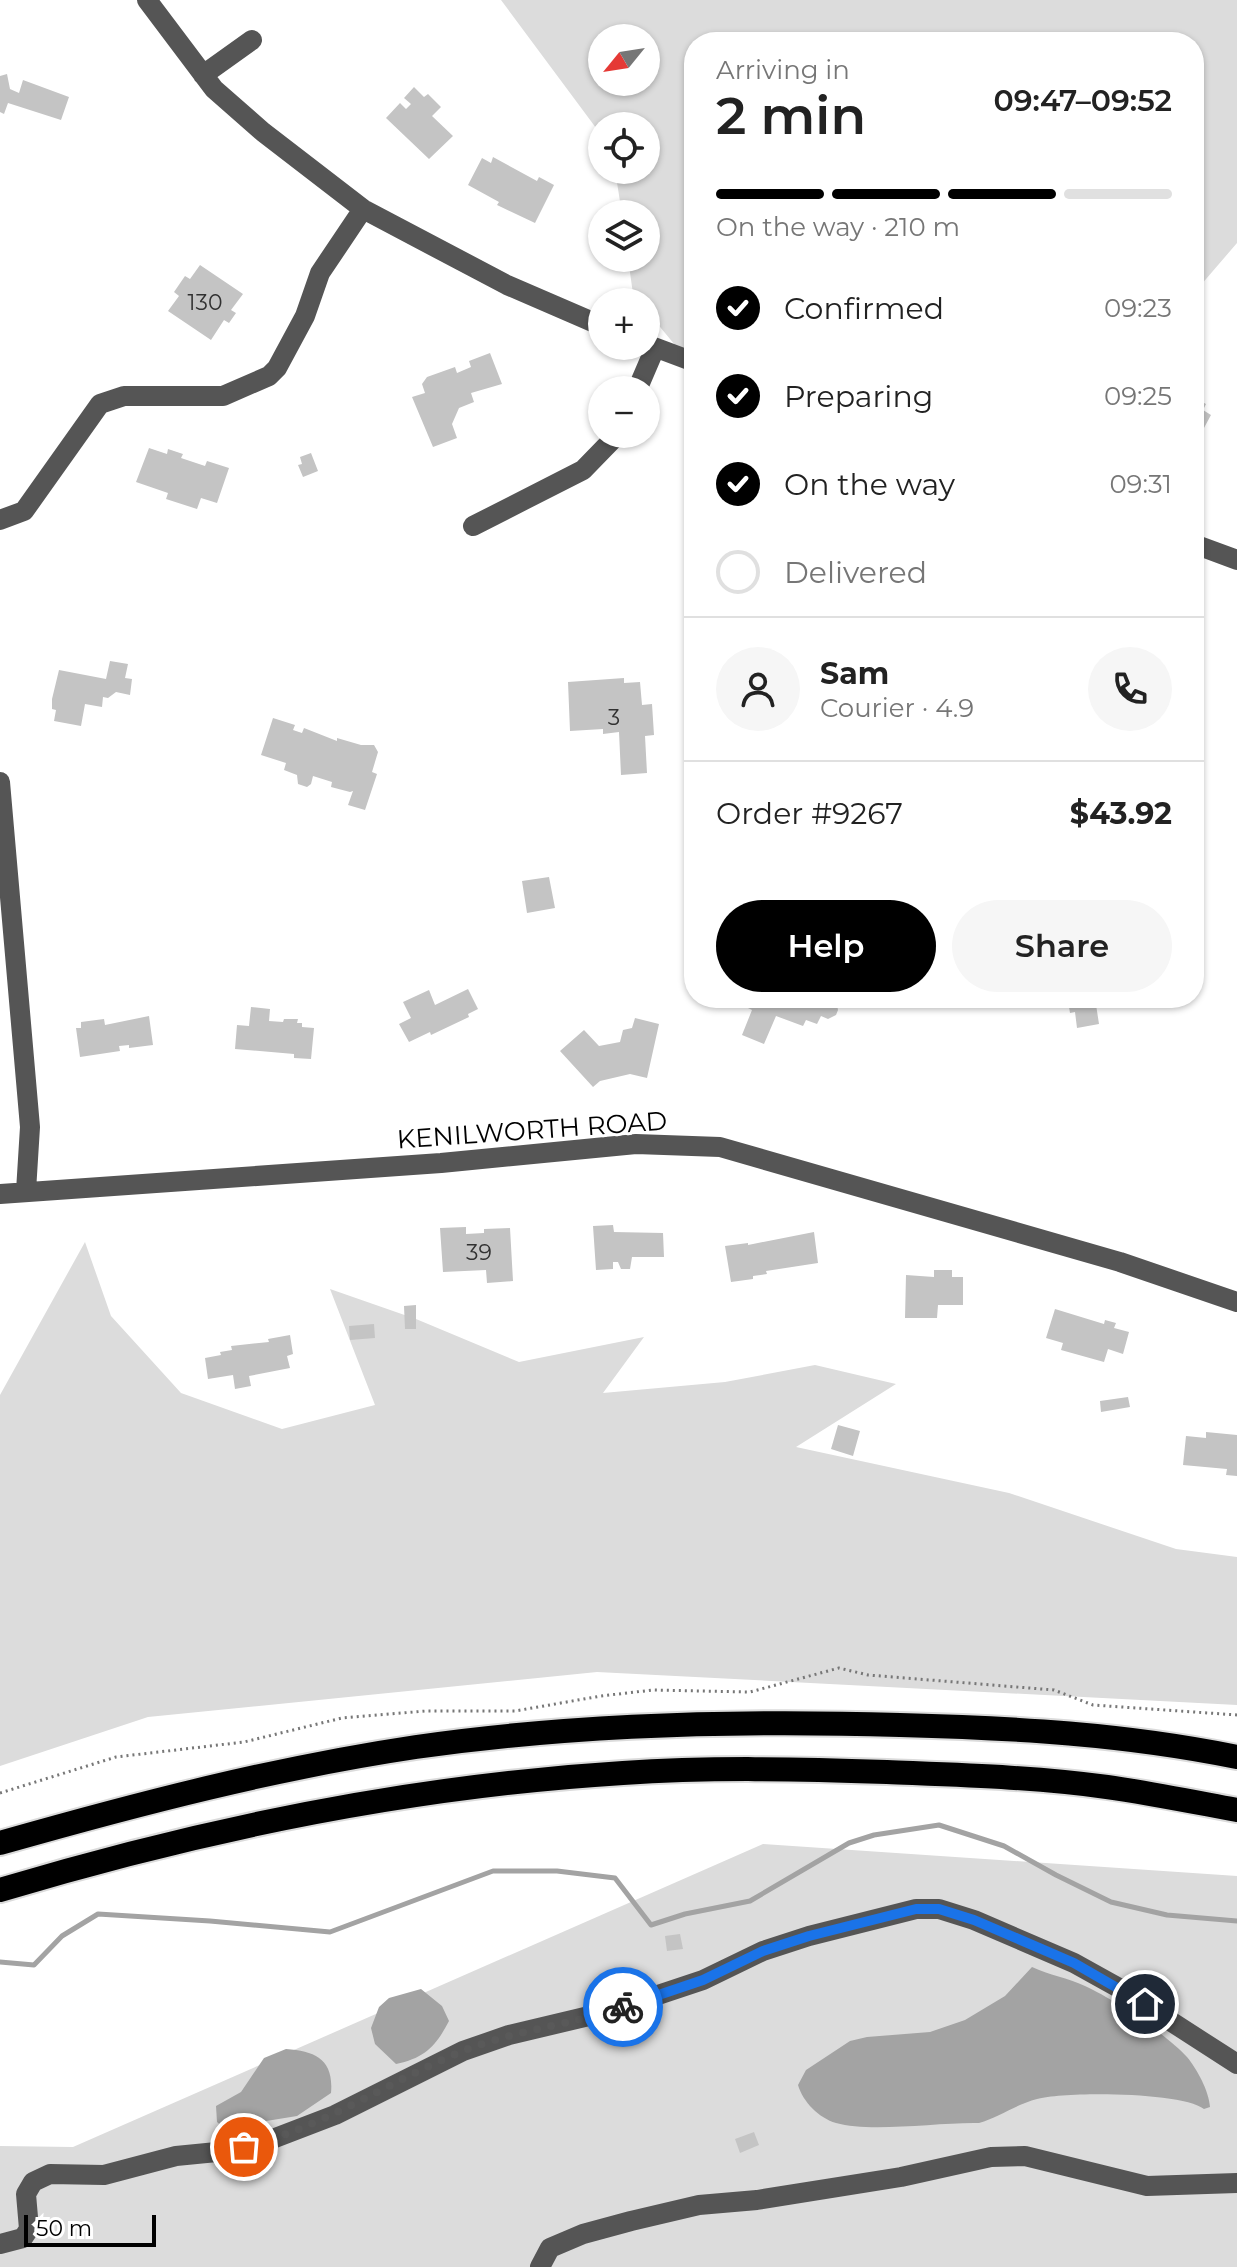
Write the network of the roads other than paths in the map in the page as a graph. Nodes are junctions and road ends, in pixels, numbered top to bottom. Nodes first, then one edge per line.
1 (147, 0) edge
2 (252, 40) dead end
3 (203, 75) junction
4 (363, 209) junction
5 (588, 320) edge
6 (660, 349) edge
7 (684, 358) edge
8 (604, 448) edge
9 (0, 520) edge
10 (473, 526) dead end
11 (1204, 548) edge
12 (1237, 560) edge
13 (0, 782) edge
14 (26, 1191) junction
15 (0, 1194) edge
16 (1237, 1302) edge
17 (1237, 1757) edge
18 (1237, 1810) edge
19 (0, 1843) edge
20 (0, 1890) edge
21 (1237, 2064) edge
22 (1237, 2183) edge
23 (0, 2244) edge
24 (540, 2267) edge

1 - 3 street
2 - 3 street
3 - 4 street
4 - 5 street
4 - 9 street
6 - 7 street
8 - 10 street
11 - 12 street
13 - 14 street
14 - 15 street, KENILWORTH ROAD
14 - 16 street, KENILWORTH ROAD
17 - 19 highway
18 - 20 highway
21 - 23 street
22 - 24 street

